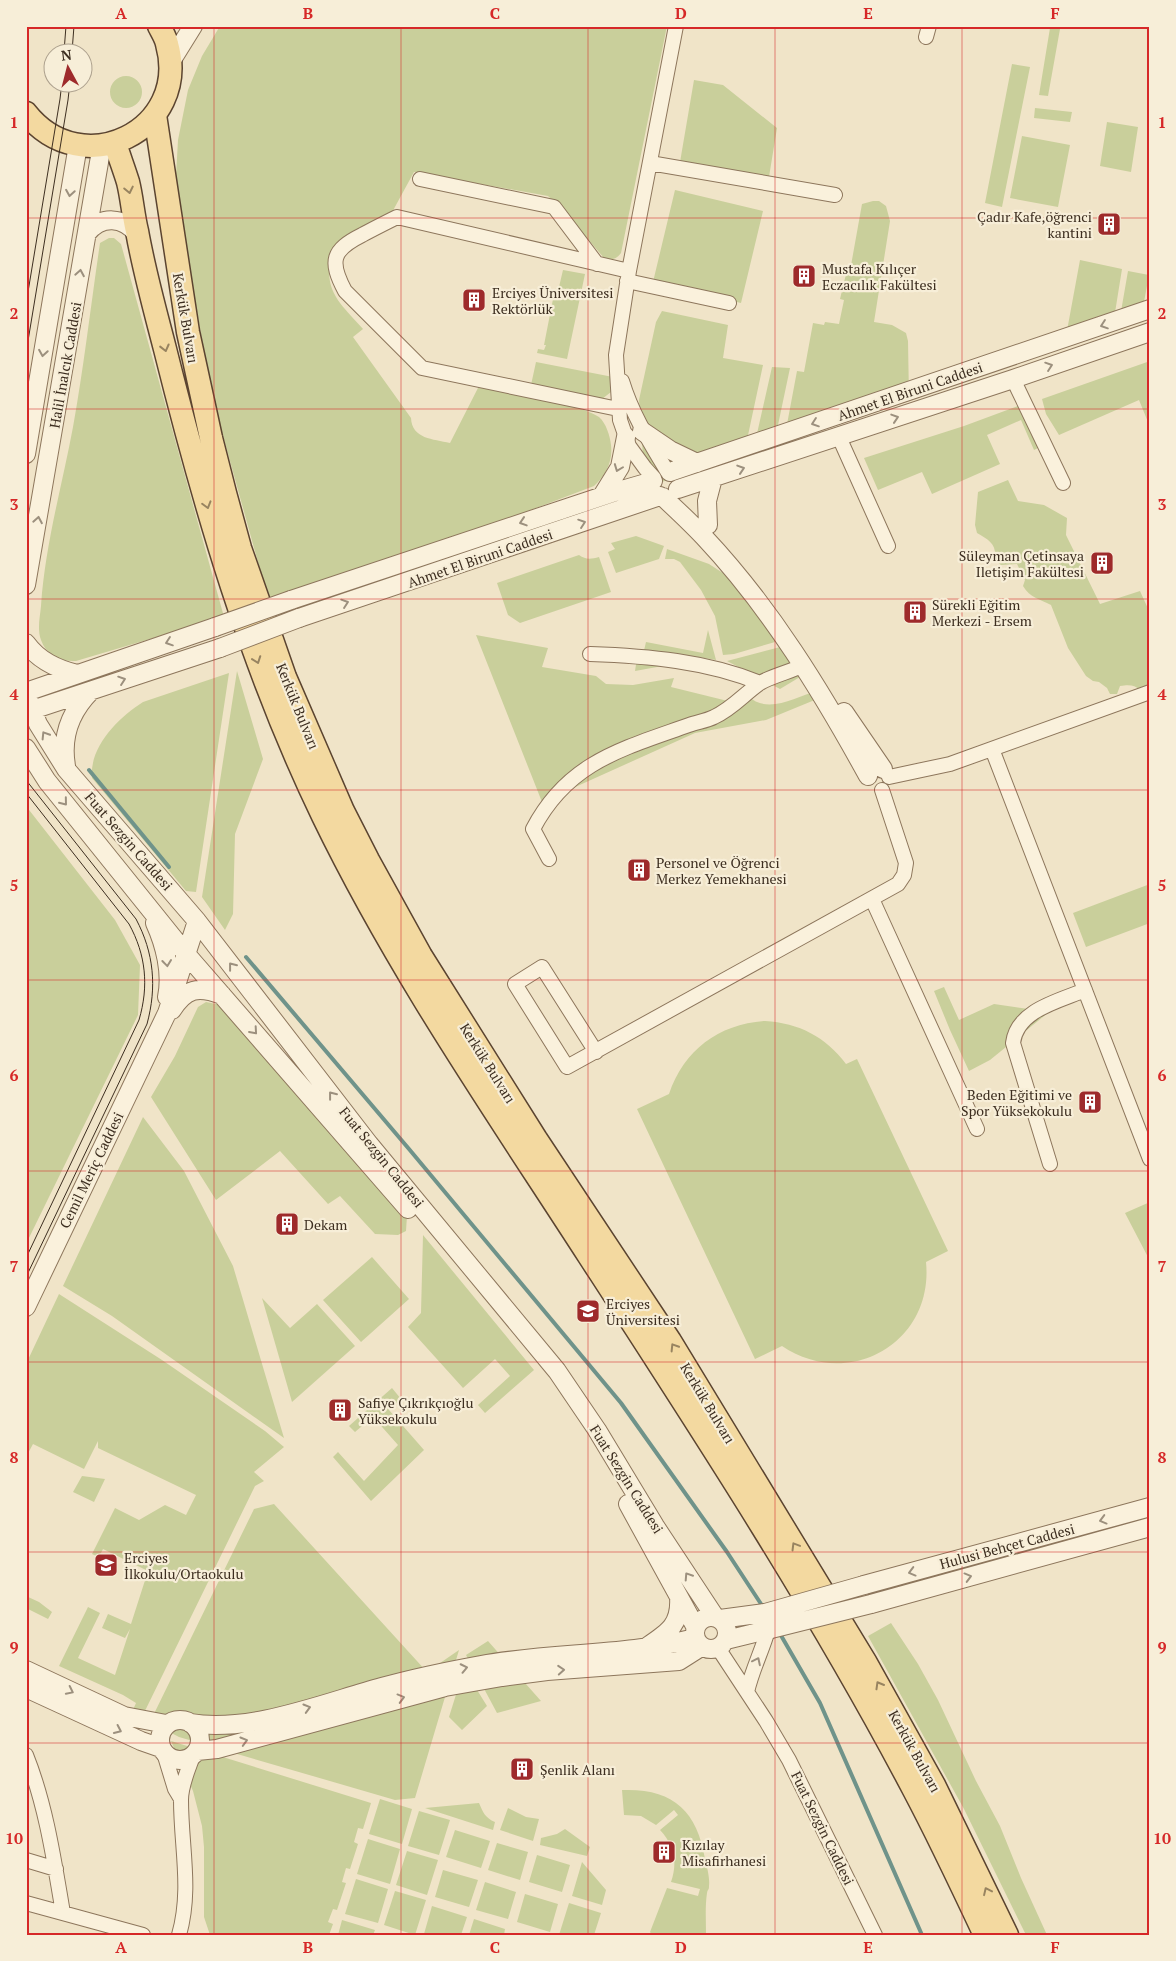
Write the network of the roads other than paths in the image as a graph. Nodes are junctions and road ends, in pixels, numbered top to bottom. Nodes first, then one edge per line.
1 (159, 26) edge
2 (193, 26) edge
3 (676, 26) edge
4 (170, 63) junction
5 (155, 114) junction
6 (30, 123) edge
7 (109, 144) junction
8 (78, 145) junction
9 (650, 163) junction
10 (420, 179) dead end
11 (835, 196) dead end
12 (87, 233) junction
13 (137, 234) junction
14 (598, 264) junction
15 (628, 276) junction
16 (729, 303) dead end
17 (1150, 310) edge
18 (1150, 332) edge
19 (616, 355) junction
20 (1013, 379) junction
21 (618, 409) junction
22 (642, 431) junction
23 (626, 437) junction
24 (839, 437) junction
25 (26, 454) edge
26 (697, 463) junction
27 (713, 478) junction
28 (1063, 483) dead end
29 (665, 485) junction
30 (602, 496) junction
31 (708, 525) junction
32 (888, 546) dead end
33 (26, 585) edge
34 (26, 643) edge
35 (590, 654) dead end
36 (802, 666) junction
37 (77, 674) junction
38 (760, 683) junction
39 (91, 691) junction
40 (1150, 692) edge
41 (28, 702) edge
42 (26, 748) edge
43 (992, 749) junction
44 (66, 769) junction
45 (880, 774) junction
46 (882, 790) junction
47 (549, 860) dead end
48 (872, 899) junction
49 (144, 902) junction
50 (197, 921) junction
51 (187, 955) junction
52 (1085, 990) junction
53 (222, 995) junction
54 (157, 1034) junction
55 (596, 1052) junction
56 (978, 1129) dead end
57 (1150, 1159) edge
58 (1050, 1164) dead end
59 (26, 1307) edge
60 (1150, 1507) edge
61 (1150, 1527) edge
62 (679, 1598) junction
63 (717, 1618) junction
64 (768, 1624) junction
65 (704, 1636) junction
66 (644, 1648) junction
67 (26, 1670) edge
68 (26, 1688) edge
69 (747, 1692) junction
70 (190, 1723) junction
71 (166, 1724) junction
72 (162, 1750) junction
73 (195, 1753) junction
74 (26, 1755) edge
75 (181, 1799) junction
76 (26, 1860) edge
77 (56, 1870) junction
78 (26, 1903) edge
79 (64, 1913) junction
80 (143, 1935) edge
81 (179, 1935) edge
82 (874, 1935) edge
83 (985, 1935) edge
84 (1007, 1935) edge

1 - 4 main road
2 - 4 street
3 - 9 street
4 - 5 main road
5 - 7 main road
84 -> 5 main road, Kerkük Bulvarı
6 - 8 main road
7 - 8 main road
7 - 12 street, Halil İnalcık Caddesi
7 -> 13 main road, Kerkük Bulvarı
8 -> 25 street, Halil İnalcık Caddesi
9 - 11 street
9 - 15 street
10 - 14 street
12 - 13 street
33 -> 12 street, Halil İnalcık Caddesi
13 -> 83 main road, Kerkük Bulvarı
14 - 15 street
14 - 21 street
15 - 16 street
15 - 19 street
17 -> 26 street, Ahmet El Biruni Caddesi
20 -> 18 street, Ahmet El Biruni Caddesi
19 - 21 street
19 - 22 street
24 -> 20 street, Ahmet El Biruni Caddesi
20 - 28 street
21 - 23 street
22 - 26 street
22 - 29 street
23 - 29 street
23 -> 30 street
27 -> 24 street, Ahmet El Biruni Caddesi
24 - 32 street
26 - 29 street, Ahmet El Biruni Caddesi
27 - 29 street, Ahmet El Biruni Caddesi
27 - 31 street
29 - 30 street, Ahmet El Biruni Caddesi
29 - 31 street
29 - 36 street
39 -> 29 street, Ahmet El Biruni Caddesi, bridge
30 -> 37 street, Ahmet El Biruni Caddesi, bridge
31 - 45 street
34 - 37 street
35 - 38 street
36 - 38 street
36 - 45 street
37 - 41 street
38 - 47 street
39 - 41 street
39 - 44 street
40 - 43 street
44 -> 41 street, Fuat Sezgin Caddesi
42 -> 49 street, Fuat Sezgin Caddesi
43 - 45 street
43 - 52 street
44 - 50 street, Fuat Sezgin Caddesi
45 - 46 street
45 - 46 street
46 - 48 street
48 - 55 street
48 - 56 street
49 - 51 street, Fuat Sezgin Caddesi
49 -> 54 street
50 - 51 street
63 -> 50 street, Fuat Sezgin Caddesi
51 - 53 street, Fuat Sezgin Caddesi
51 - 54 street
52 - 57 street
52 - 58 street
53 - 54 street
53 -> 62 street, Fuat Sezgin Caddesi
54 - 59 street, Cemil Meriç Caddesi
55 - 55 street
60 -> 64 street, Hulusi Behçet Caddesi, bridge
64 -> 61 street, Hulusi Behçet Caddesi, bridge
62 - 65 street, Fuat Sezgin Caddesi
62 - 66 street
63 - 64 street
63 - 65 street
63 - 65 street, Fuat Sezgin Caddesi
64 - 65 street
69 -> 64 street
65 - 66 street
65 - 69 street, Fuat Sezgin Caddesi
73 -> 65 street
70 -> 66 street
67 -> 71 street
68 -> 72 street
69 - 82 street, Fuat Sezgin Caddesi
70 - 71 street
70 - 73 street
71 - 72 street
72 - 73 street
72 - 75 street
73 - 75 street
74 - 77 street
75 - 81 street
76 - 77 street
77 - 79 street
78 - 79 street
79 - 80 street

